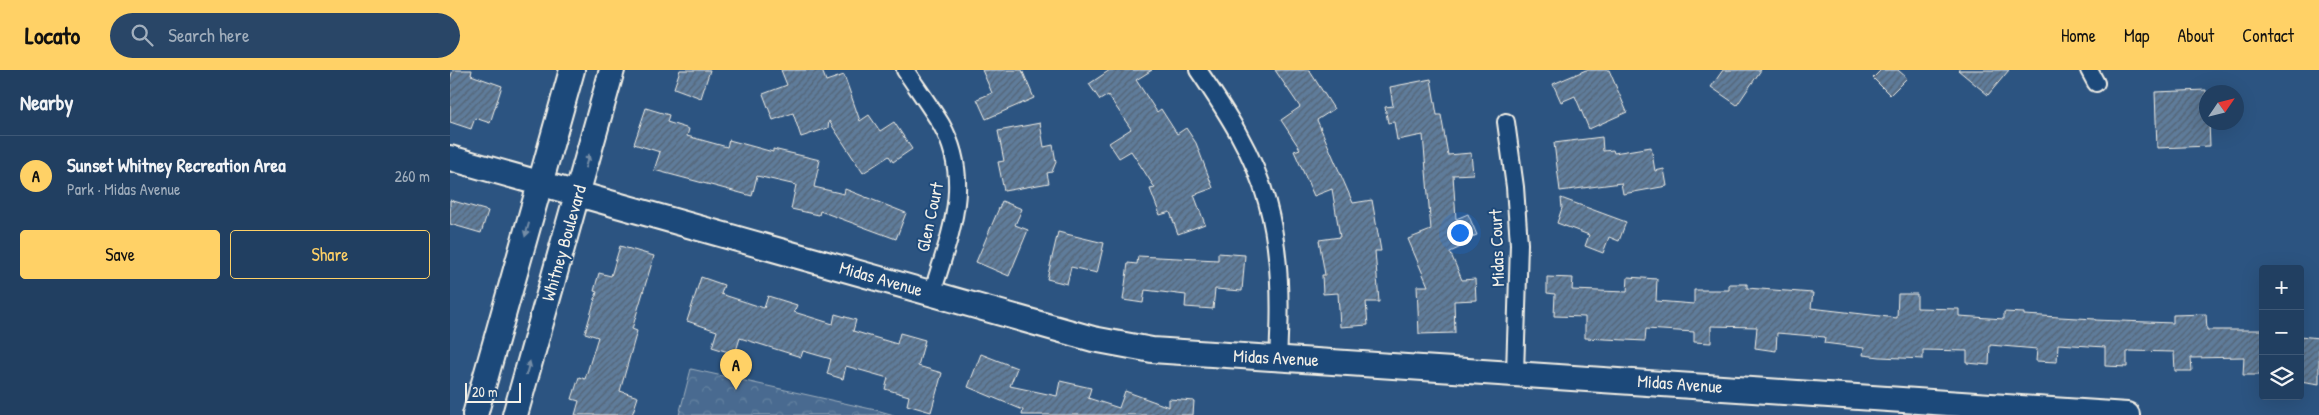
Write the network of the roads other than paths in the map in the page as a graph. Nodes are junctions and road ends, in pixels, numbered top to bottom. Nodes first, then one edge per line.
1 (572, 70) edge
2 (612, 70) edge
3 (905, 70) edge
4 (1198, 70) edge
5 (1506, 122) dead end
6 (450, 158) edge
7 (540, 183) junction
8 (577, 194) junction
9 (932, 294) junction
10 (1278, 358) junction
11 (1515, 373) junction
12 (475, 415) edge
13 (515, 415) edge
14 (2127, 415) edge

1 - 7 street
8 -> 2 street, Whitney Boulevard
3 - 9 street, Glen Court
4 - 10 street
5 - 11 street, Midas Court
6 - 7 street, Midas Avenue
7 - 8 street, Midas Avenue
7 -> 12 street
8 - 9 street, Midas Avenue
13 -> 8 street, Whitney Boulevard
9 - 10 street, Midas Avenue
10 - 11 street, Midas Avenue
11 - 14 street, Midas Avenue

